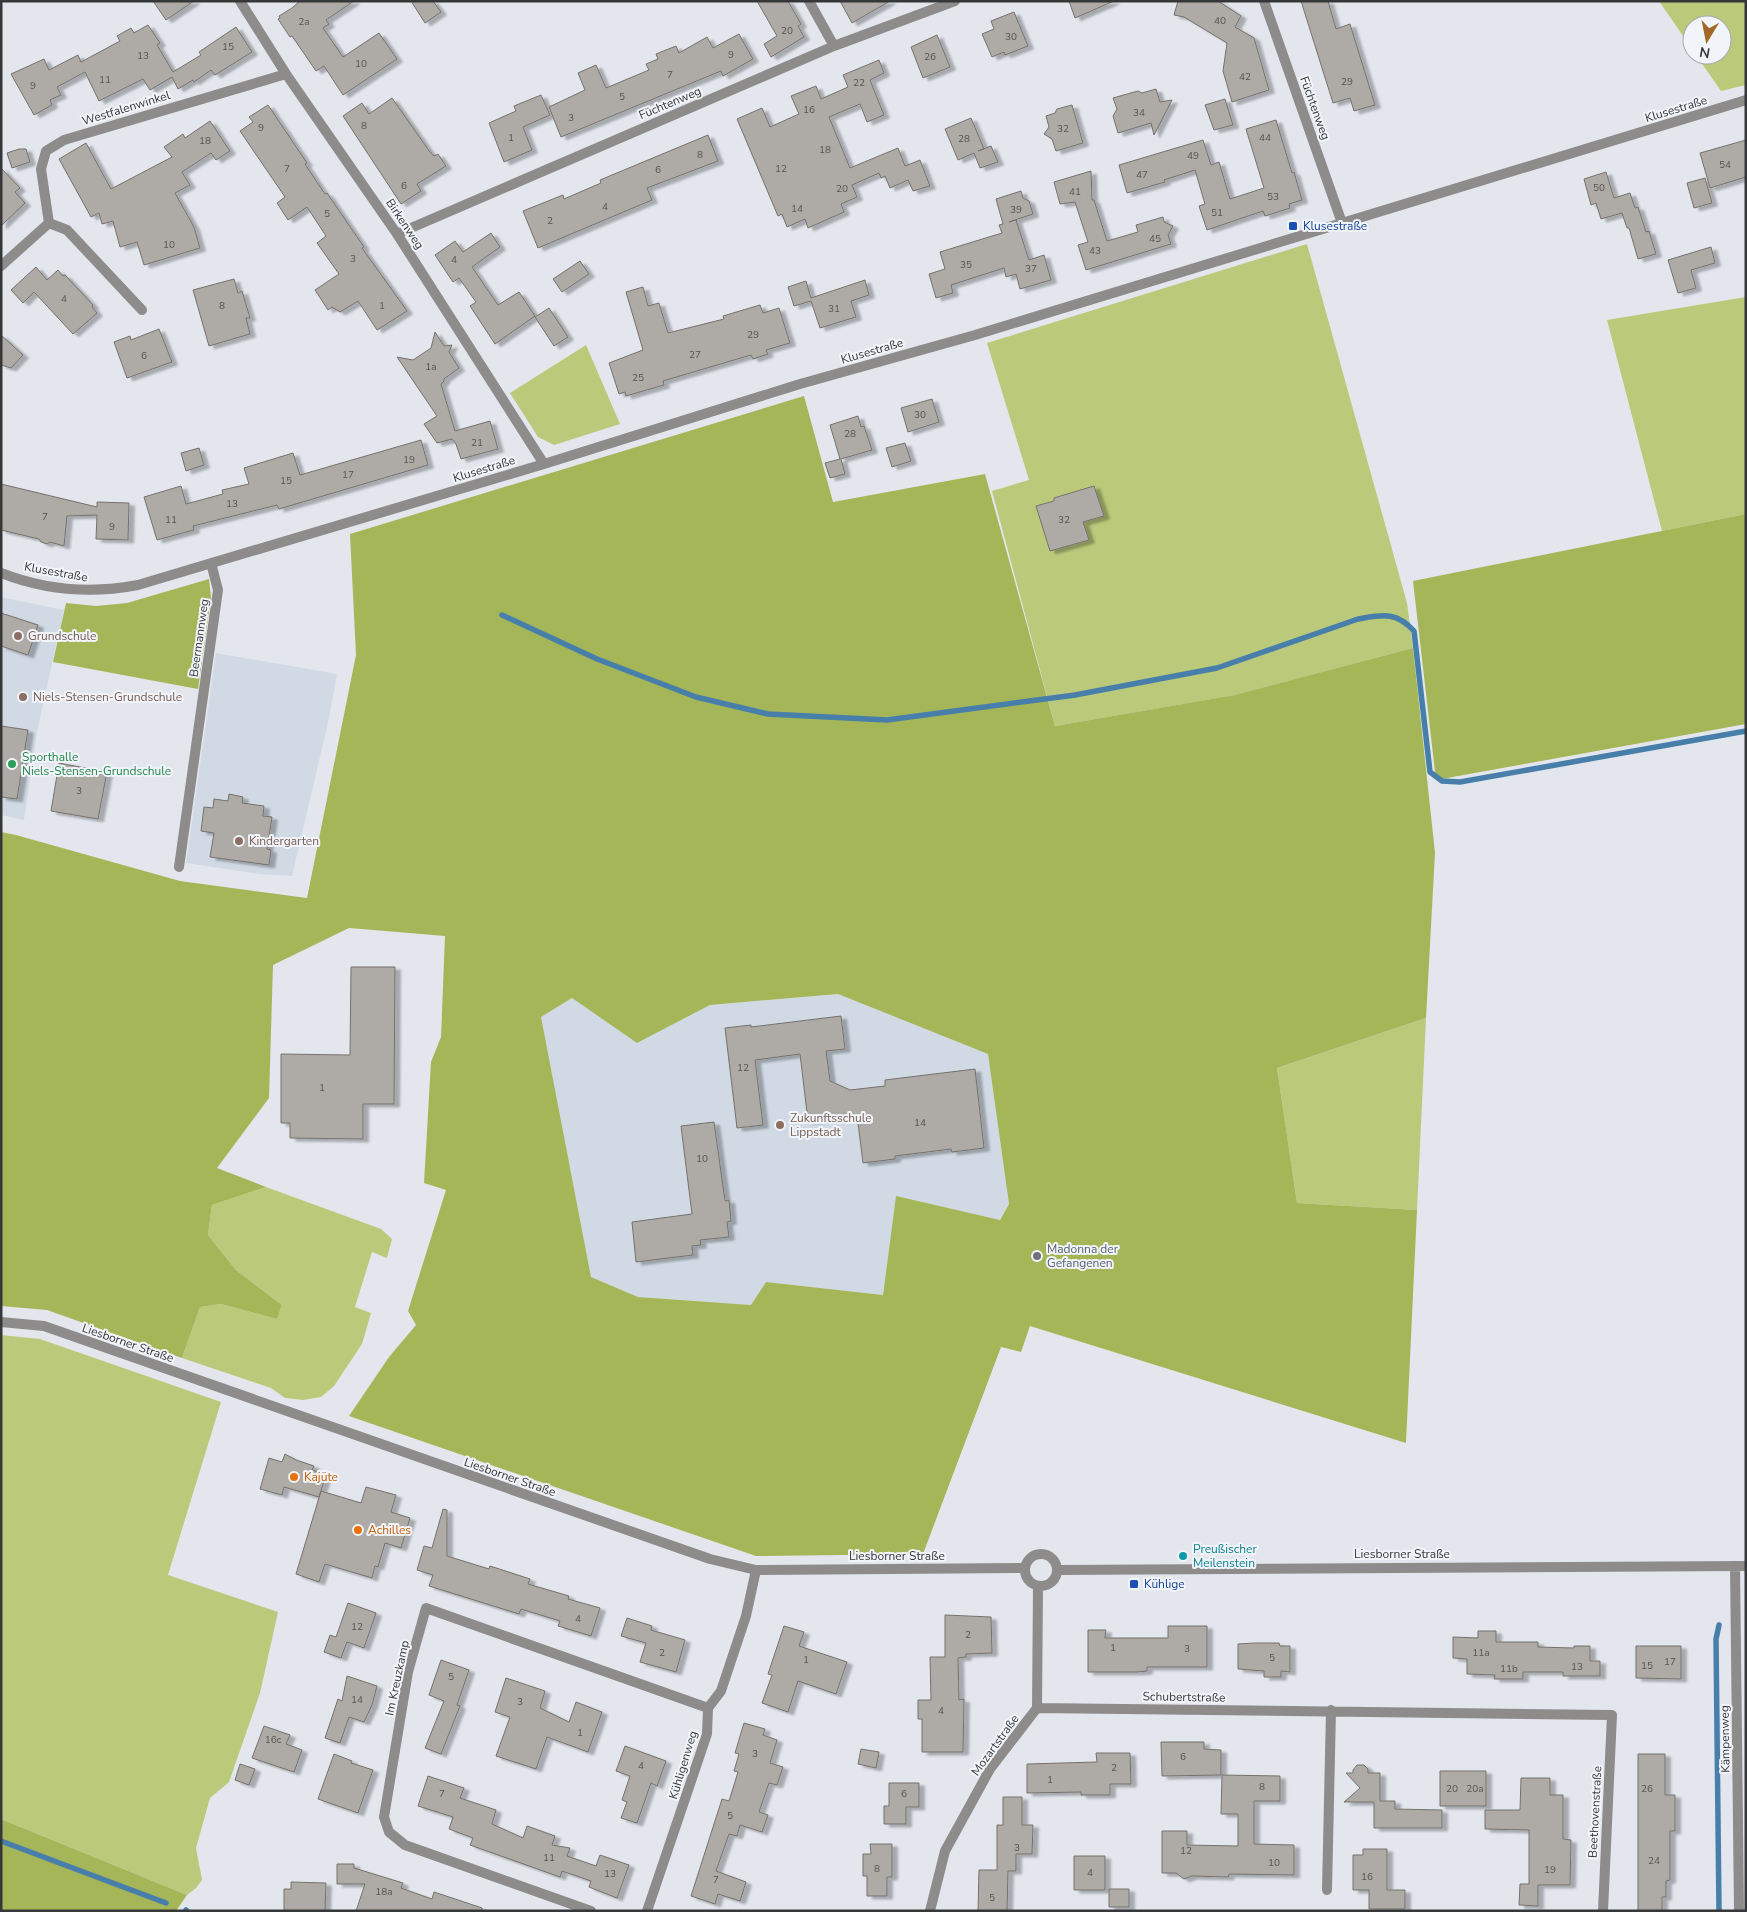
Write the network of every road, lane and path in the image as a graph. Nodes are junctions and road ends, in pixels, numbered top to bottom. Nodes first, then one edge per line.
1 (809, 1) edge
2 (955, 1) edge
3 (1264, 1) edge
4 (244, 3) edge
5 (834, 46) junction
6 (286, 74) junction
7 (1746, 100) edge
8 (49, 223) junction
9 (1342, 223) junction
10 (398, 234) junction
11 (1, 266) edge
12 (142, 310) dead end
13 (544, 464) junction
14 (211, 563) junction
15 (1, 573) edge
16 (179, 866) dead end
17 (1, 1322) edge
18 (1735, 1566) junction
19 (1746, 1566) edge
20 (1025, 1568) junction
21 (756, 1570) junction
22 (1058, 1570) junction
23 (1038, 1586) junction
24 (708, 1708) junction
25 (1037, 1708) junction
26 (1331, 1710) junction
27 (1612, 1715) joint
28 (1327, 1890) dead end
29 (591, 1911) edge
30 (648, 1911) edge
31 (930, 1911) edge
32 (1603, 1911) edge
33 (1739, 1911) edge

1 - 5 street
2 - 5 street, Füchtenweg
3 - 9 street, Füchtenweg
4 - 6 street, Birkenweg
5 - 10 street, Füchtenweg
6 - 8 street, Westfalenwinkel
6 - 10 street, Birkenweg
7 - 9 street, Klusestraße
8 - 11 street
8 - 12 street
9 - 13 street, Klusestraße
10 - 13 street, Birkenweg
13 - 14 street, Klusestraße
14 - 15 street, Klusestraße
14 - 16 street, Beermannweg
17 - 21 street, Liesborner Straße
18 - 19 street, Liesborner Straße
18 - 22 street, Liesborner Straße
18 - 33 street, Kämpenweg
20 - 21 street, Liesborner Straße
20 - 22 street
20 - 23 street
21 - 24 street
22 - 23 street
23 - 25 street
24 - 29 street, Im Kreuzkamp
24 - 30 street, Kühligenweg
25 - 26 street, Schubertstraße
25 - 31 street, Mozartstraße
26 - 27 street, Schubertstraße
26 - 28 street
27 - 32 street, Beethovenstraße

